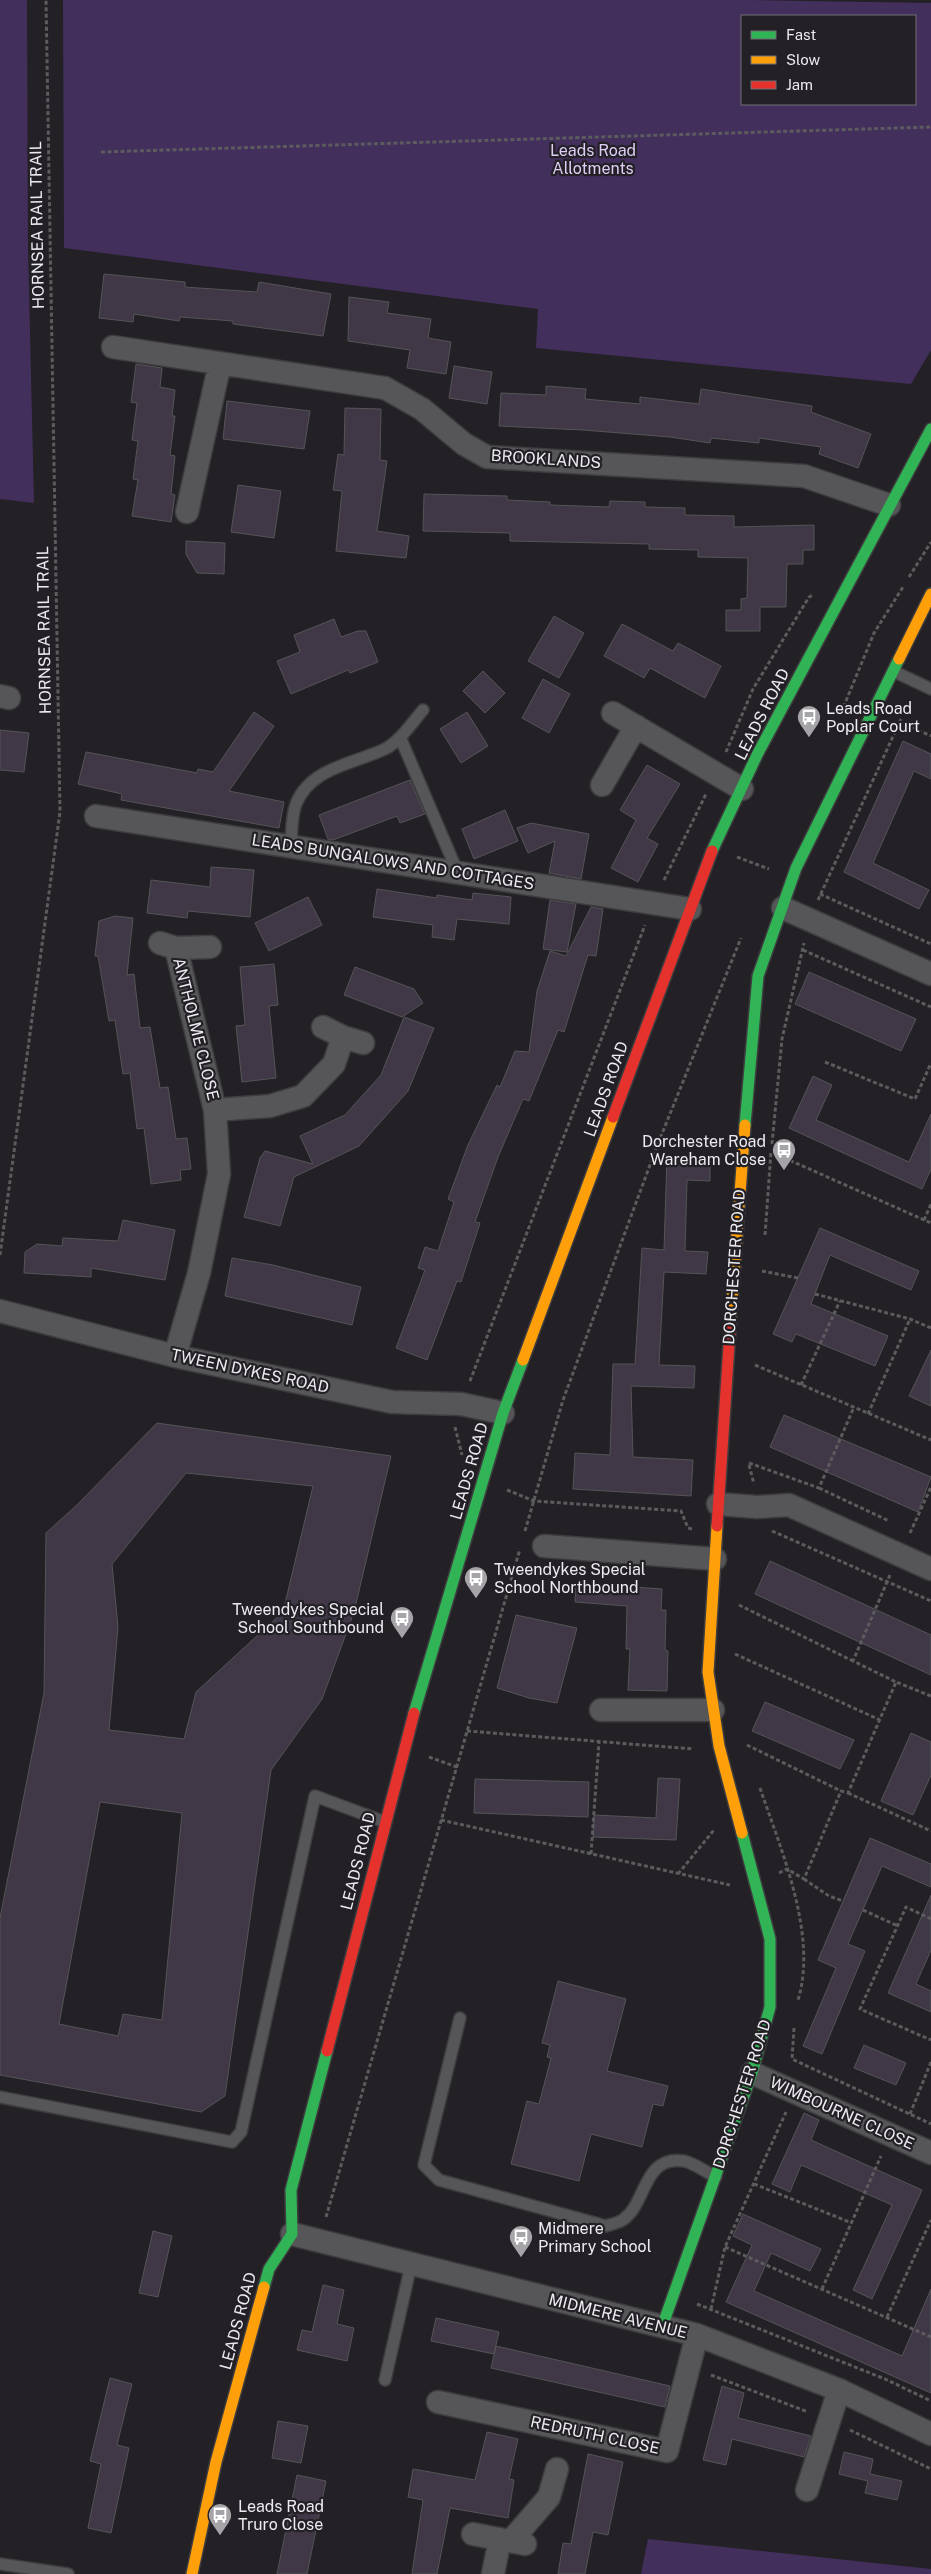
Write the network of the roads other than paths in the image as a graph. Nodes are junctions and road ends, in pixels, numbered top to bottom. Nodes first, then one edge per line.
1 (113, 347) dead end
2 (220, 363) junction
3 (931, 429) edge
4 (889, 505) junction
5 (187, 512) dead end
6 (931, 594) edge
7 (893, 671) junction
8 (931, 689) edge
9 (423, 710) dead end
10 (612, 713) dead end
11 (636, 726) junction
12 (400, 737) junction
13 (602, 786) dead end
14 (742, 789) junction
15 (96, 816) dead end
16 (291, 846) junction
17 (458, 872) junction
18 (784, 908) junction
19 (690, 910) junction
20 (210, 947) dead end
21 (931, 974) edge
22 (323, 1027) dead end
23 (215, 1110) junction
24 (0, 1311) edge
25 (175, 1356) junction
26 (503, 1413) junction
27 (718, 1504) junction
28 (544, 1546) dead end
29 (715, 1559) junction
30 (931, 1569) edge
31 (601, 1710) dead end
32 (713, 1710) junction
33 (385, 1822) junction
34 (460, 2018) dead end
35 (752, 2073) junction
36 (0, 2097) edge
37 (931, 2154) edge
38 (716, 2177) junction
39 (292, 2234) junction
40 (411, 2265) junction
41 (662, 2326) junction
42 (697, 2336) junction
43 (386, 2380) dead end
44 (839, 2390) junction
45 (438, 2402) dead end
46 (931, 2434) edge
47 (557, 2469) dead end
48 (807, 2490) dead end
49 (473, 2534) dead end
50 (513, 2542) junction
51 (0, 2564) edge
52 (68, 2574) edge
53 (192, 2574) edge
54 (493, 2574) edge

1 - 2 street, BROOKLANDS
2 - 4 street, BROOKLANDS
2 - 5 street
3 - 4 main road, LEADS ROAD
4 - 14 main road, LEADS ROAD
6 - 7 main road, DORCHESTER ROAD
7 - 8 lane
7 - 18 main road, DORCHESTER ROAD
9 - 12 lane
10 - 11 street
11 - 13 street
11 - 14 street
12 - 16 lane
12 - 17 lane
14 - 19 main road, LEADS ROAD
15 - 16 street, LEADS BUNGALOWS AND COTTAGES
16 - 17 street, LEADS BUNGALOWS AND COTTAGES
17 - 19 street, LEADS BUNGALOWS AND COTTAGES
18 - 21 street
18 - 27 main road, DORCHESTER ROAD
19 - 26 main road, LEADS ROAD
20 - 23 street, ANTHOLME CLOSE
22 - 23 street, ANTHOLME CLOSE
23 - 25 street, ANTHOLME CLOSE
24 - 25 street, TWEEN DYKES ROAD
25 - 26 street, TWEEN DYKES ROAD
26 - 33 main road, LEADS ROAD
27 - 29 main road, DORCHESTER ROAD
27 - 30 street
28 - 29 street
29 - 32 main road, DORCHESTER ROAD
31 - 32 street
32 - 35 main road, DORCHESTER ROAD
33 - 36 lane
33 - 39 main road, LEADS ROAD
34 - 38 lane
35 - 37 street, WIMBOURNE CLOSE
35 - 38 main road, DORCHESTER ROAD
38 - 41 main road, DORCHESTER ROAD
39 - 40 street, MIDMERE AVENUE
39 - 53 main road, LEADS ROAD
40 - 41 street, MIDMERE AVENUE
40 - 43 lane
41 - 42 street, MIDMERE AVENUE
42 - 44 street, MIDMERE AVENUE
42 - 45 street, REDRUTH CLOSE
44 - 46 street, MIDMERE AVENUE
44 - 48 street
47 - 50 street
49 - 50 street
50 - 54 street
51 - 52 lane

